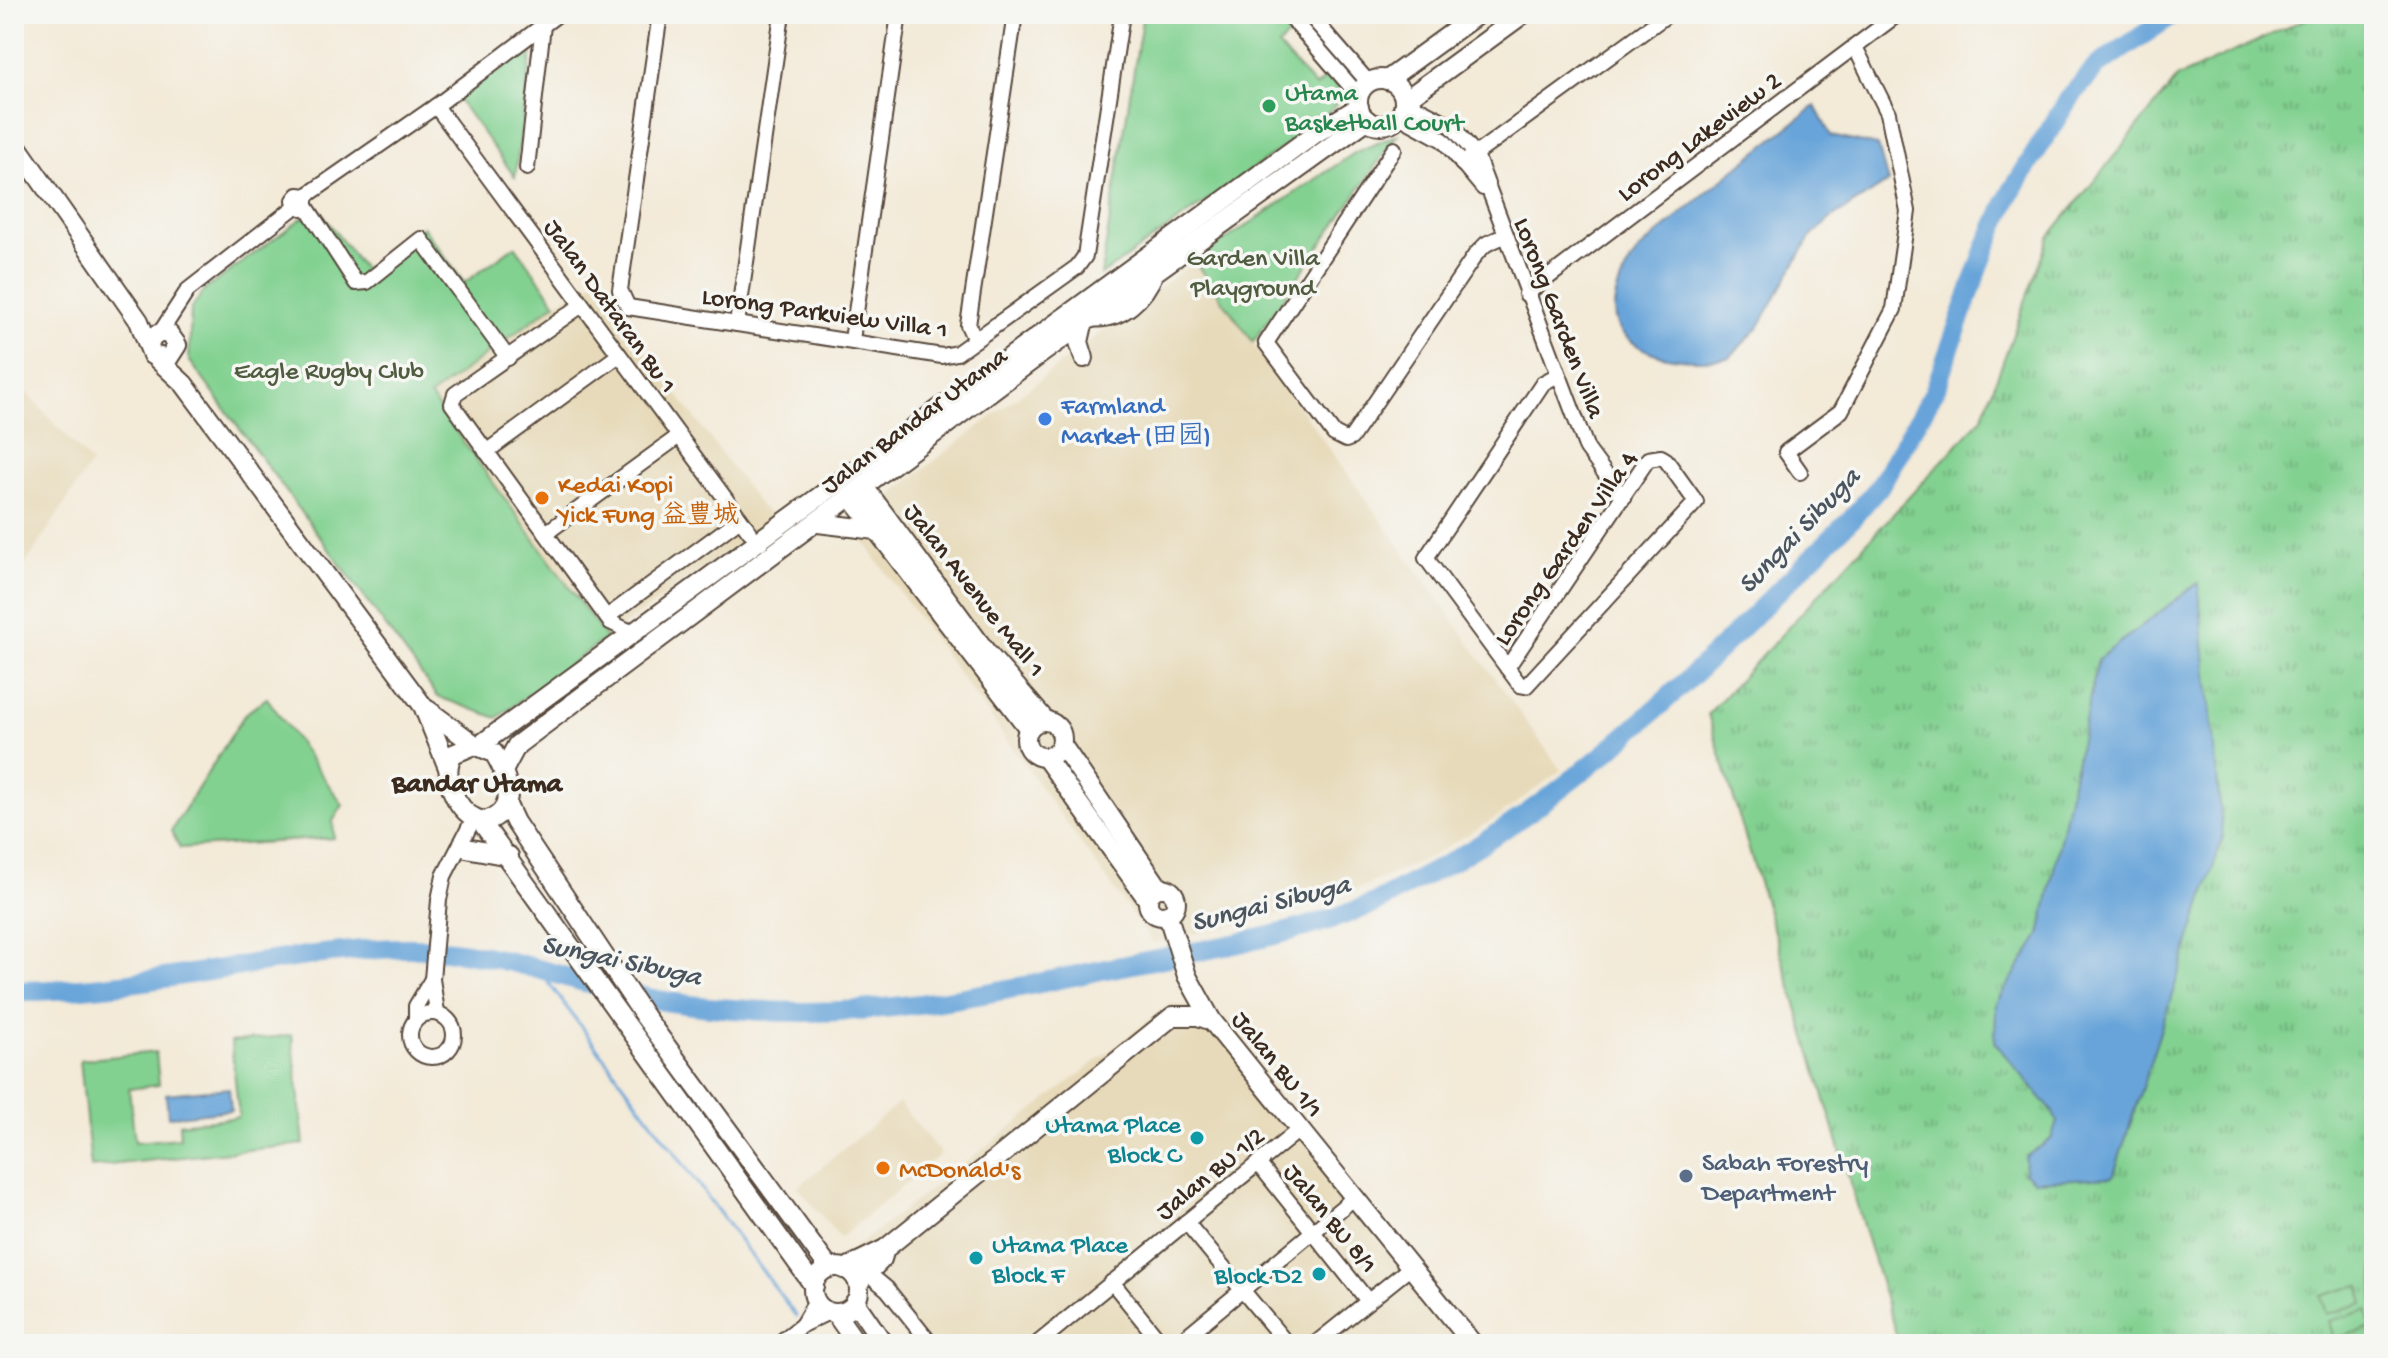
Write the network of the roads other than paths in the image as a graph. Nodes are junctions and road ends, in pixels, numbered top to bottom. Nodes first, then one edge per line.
1 (558, 14) edge
2 (660, 14) edge
3 (782, 14) edge
4 (899, 14) edge
5 (1015, 14) edge
6 (1122, 14) edge
7 (1288, 14) edge
8 (1309, 14) edge
9 (1478, 14) edge
10 (1523, 14) edge
11 (1668, 14) edge
12 (1898, 14) edge
13 (543, 25) junction
14 (1855, 47) junction
15 (1368, 97) junction
16 (436, 106) junction
17 (1401, 108) junction
18 (14, 142) edge
19 (1394, 149) dead end
20 (1476, 155) junction
21 (1462, 164) junction
22 (527, 168) dead end
23 (1486, 191) junction
24 (303, 203) junction
25 (1504, 236) junction
26 (1526, 294) junction
27 (181, 299) junction
28 (582, 305) junction
29 (1086, 322) junction
30 (737, 324) junction
31 (1033, 338) junction
32 (852, 340) junction
33 (975, 340) junction
34 (1060, 341) junction
35 (155, 346) junction
36 (176, 347) junction
37 (619, 355) junction
38 (508, 358) junction
39 (1084, 358) dead end
40 (1558, 375) junction
41 (184, 384) junction
42 (679, 436) junction
43 (486, 452) junction
44 (899, 463) junction
45 (1800, 472) dead end
46 (853, 488) junction
47 (1623, 498) junction
48 (740, 519) junction
49 (880, 522) junction
50 (818, 523) junction
51 (750, 532) junction
52 (546, 533) junction
53 (770, 533) junction
54 (744, 551) junction
55 (607, 617) junction
56 (633, 633) junction
57 (1507, 668) junction
58 (423, 706) junction
59 (1046, 721) junction
60 (1029, 729) junction
61 (477, 745) junction
62 (1062, 745) junction
63 (1046, 758) junction
64 (448, 768) junction
65 (503, 771) junction
66 (506, 803) junction
67 (477, 819) junction
68 (466, 848) junction
69 (509, 856) junction
70 (441, 890) junction
71 (1154, 894) junction
72 (432, 975) junction
73 (1190, 982) junction
74 (437, 1012) junction
75 (1179, 1015) junction
76 (416, 1019) junction
77 (1212, 1021) junction
78 (1300, 1129) junction
79 (1258, 1163) junction
80 (1355, 1197) junction
81 (1186, 1222) junction
82 (1313, 1231) junction
83 (885, 1249) junction
84 (1411, 1267) junction
85 (837, 1268) junction
86 (1112, 1282) junction
87 (860, 1286) junction
88 (1242, 1290) junction
89 (1368, 1301) junction
90 (823, 1303) junction
91 (1039, 1343) edge
92 (778, 1344) edge
93 (857, 1344) edge
94 (884, 1344) edge
95 (931, 1344) edge
96 (1162, 1344) edge
97 (1177, 1344) edge
98 (1287, 1344) edge
99 (1315, 1344) edge
100 (1473, 1344) edge

1 - 13 street
2 - 30 street, Lorong Parkview Villa 1
3 - 30 street
4 - 32 street
5 - 33 street
6 - 33 street, Lorong Parkview Villa 1
7 - 15 street
8 - 15 street
9 - 15 street, Jalan Bandar Utama
10 - 17 street, Jalan Bandar Utama
11 - 20 street
12 - 14 street, Lorong Lakeview 2
13 - 16 street
13 - 22 street
14 - 26 street, Lorong Lakeview 2
14 - 45 street
15 - 17 street
15 - 17 street, Jalan Bandar Utama
15 - 29 street, Jalan Bandar Utama
15 - 31 street
16 - 24 street
16 - 28 street, Jalan Dataran Bu 1
17 - 20 street, Lorong Garden Villa
17 - 21 street, Lorong Garden Villa
18 - 35 street
19 - 25 street
20 - 21 street
20 - 23 street, Lorong Garden Villa
21 - 23 street, Lorong Garden Villa
23 - 25 street, Lorong Garden Villa
24 - 27 street
24 - 38 street
25 - 26 street, Lorong Garden Villa
26 - 40 street, Lorong Garden Villa
27 - 35 street
27 - 36 street
28 - 37 street, Jalan Dataran Bu 1
28 - 38 street
29 - 34 street, Jalan Bandar Utama
29 - 39 street
30 - 32 street, Lorong Parkview Villa 1
31 - 34 street
31 - 46 street
32 - 33 street, Lorong Parkview Villa 1
34 - 44 street, Jalan Bandar Utama
35 - 36 street
35 - 41 street
36 - 41 street
37 - 42 street, Jalan Dataran Bu 1
37 - 43 street
38 - 43 street
40 - 47 street, Lorong Garden Villa
40 - 57 street
41 - 58 street
42 - 48 street, Jalan Dataran Bu 1
42 - 52 street
43 - 52 street
44 - 46 street, Jalan Bandar Utama
44 - 49 street
46 - 49 street, Jalan Avenue Mall 1
46 - 50 street, Jalan Bandar Utama
46 - 53 street, Jalan Bandar Utama
47 - 57 street, Lorong Garden Villa 4
47 - 57 street, Lorong Garden Villa 4
48 - 51 street, Jalan Dataran Bu 1
48 - 55 street
49 - 50 street
49 - 59 street, Jalan Avenue Mall 1
49 - 60 street, Jalan Avenue Mall 1
50 - 65 street, Jalan Bandar Utama
51 - 53 street
51 - 54 street
52 - 55 street
53 - 54 street, Jalan Bandar Utama
54 - 56 street, Jalan Bandar Utama
55 - 56 street
56 - 61 street, Jalan Bandar Utama
58 - 61 street
58 - 64 street
59 - 60 street
59 - 62 street
60 - 63 street
61 - 64 street
61 - 65 street
62 - 63 street
62 - 71 street
63 - 71 street
64 - 67 street
65 - 66 street
66 - 67 street
66 - 85 street
67 - 68 street
67 - 69 street
67 - 70 street
68 - 69 street
68 - 70 street
69 - 90 street
70 - 72 street
71 - 73 street
72 - 74 street
72 - 76 street
73 - 75 street
73 - 77 street
74 - 76 street
74 - 76 street
75 - 77 street, Jalan BU 1/1
75 - 83 street
77 - 78 street, Jalan BU 1/1
78 - 79 street, Jalan BU 1/2
78 - 80 street, Jalan BU 1/1
79 - 81 street, Jalan BU 1/2
79 - 82 street, Jalan BU 8/1
80 - 82 street
80 - 84 street, Jalan BU 1/1
81 - 86 street, Jalan BU 1/2
81 - 88 street
82 - 88 street
82 - 89 street, Jalan BU 8/1
83 - 85 street
83 - 87 street
84 - 89 street
84 - 100 street, Jalan BU 1/1
85 - 87 street
85 - 90 street
86 - 91 street, Jalan BU 1/2
86 - 96 street
87 - 90 street
87 - 94 street
87 - 95 street
88 - 97 street
88 - 98 street
89 - 99 street
90 - 92 street
90 - 93 street

